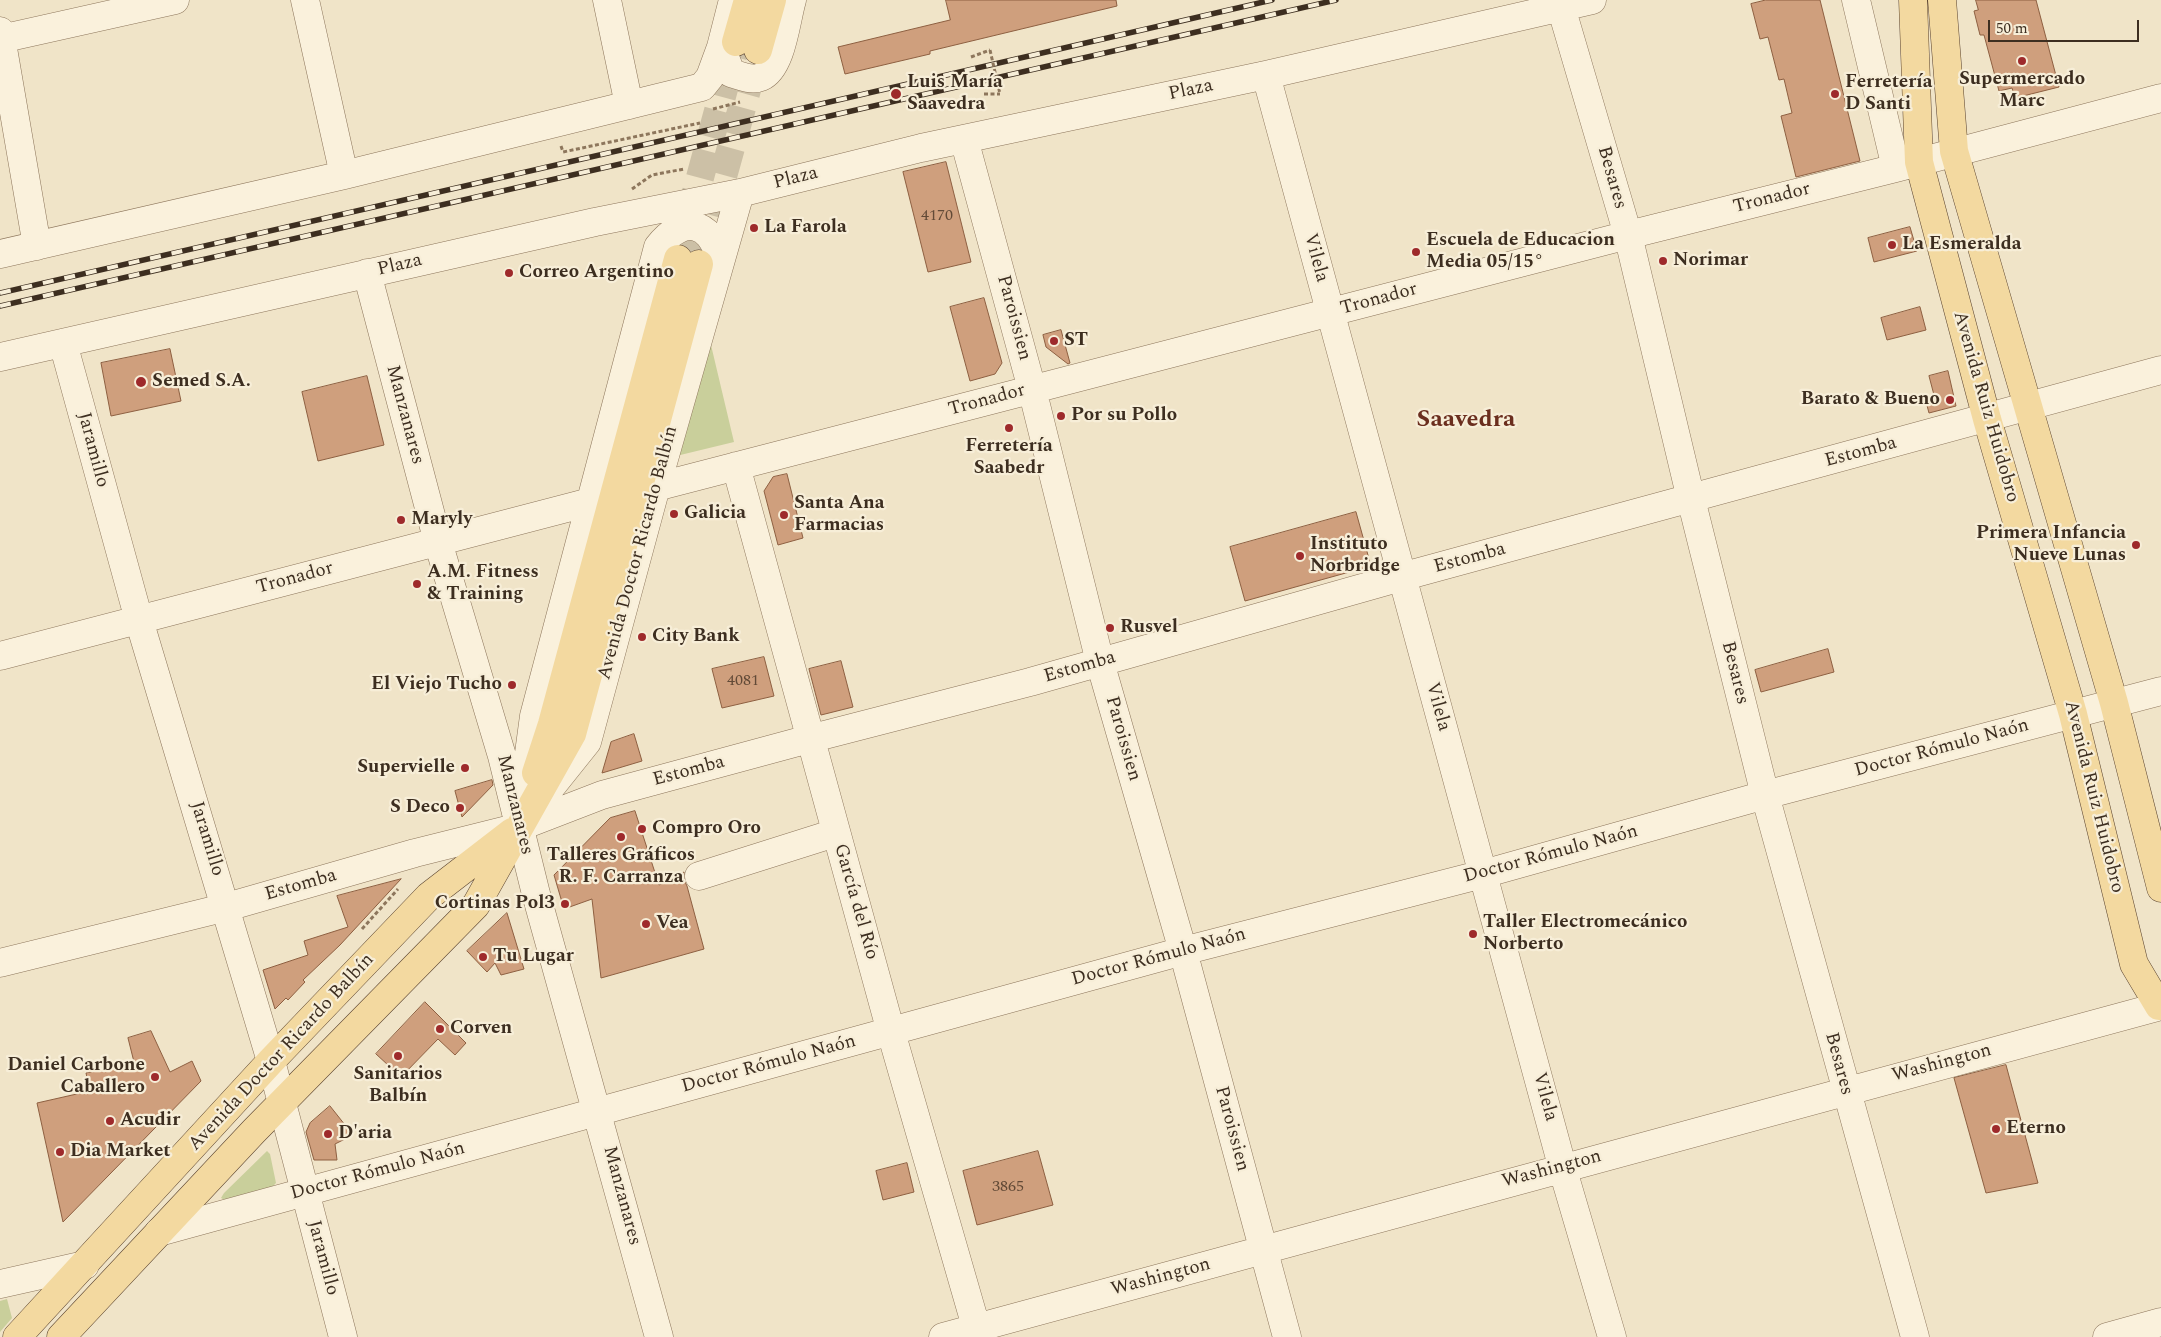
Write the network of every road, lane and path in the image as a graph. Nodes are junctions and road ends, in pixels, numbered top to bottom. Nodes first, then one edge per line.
1 (175, 0) edge
2 (305, 0) edge
3 (607, 0) edge
4 (734, 0) edge
5 (748, 0) edge
6 (772, 0) edge
7 (792, 0) edge
8 (1592, 0) edge
9 (1856, 0) edge
10 (1912, 0) edge
11 (1942, 0) edge
12 (1560, 7) junction
13 (1, 36) edge
14 (738, 47) junction
15 (970, 57) dead end
16 (1266, 75) junction
17 (984, 94) dead end
18 (2161, 98) edge
19 (629, 104) junction
20 (700, 123) dead end
21 (964, 139) junction
22 (570, 144) dead end
23 (1954, 152) junction
24 (1907, 165) junction
25 (344, 175) junction
26 (740, 193) junction
27 (632, 215) junction
28 (1628, 235) junction
29 (37, 246) junction
30 (0, 254) edge
31 (689, 257) junction
32 (367, 273) junction
33 (1330, 313) junction
34 (63, 343) junction
35 (0, 357) edge
36 (2161, 370) edge
37 (1032, 390) junction
38 (2028, 407) junction
39 (1987, 419) junction
40 (736, 466) junction
41 (656, 487) junction
42 (1691, 499) junction
43 (590, 502) junction
44 (438, 542) junction
45 (1401, 577) junction
46 (139, 620) junction
47 (0, 656) edge
48 (1100, 662) junction
49 (2161, 690) edge
50 (2114, 703) junction
51 (2073, 714) junction
52 (809, 739) junction
53 (1765, 796) junction
54 (519, 827) junction
55 (836, 833) junction
56 (1483, 874) junction
57 (699, 876) dead end
58 (2161, 888) edge
59 (227, 907) junction
60 (1183, 951) junction
61 (0, 963) edge
62 (2161, 1007) edge
63 (891, 1032) junction
64 (271, 1061) junction
65 (1845, 1090) junction
66 (282, 1102) junction
67 (598, 1112) junction
68 (1563, 1167) junction
69 (304, 1192) junction
70 (159, 1232) junction
71 (1264, 1250) junction
72 (85, 1265) junction
73 (0, 1284) edge
74 (2161, 1322) edge
75 (978, 1332) edge
76 (17, 1337) edge
77 (61, 1337) edge
78 (343, 1337) edge
79 (659, 1337) edge
80 (943, 1337) edge
81 (1287, 1337) edge
82 (1612, 1337) edge
83 (1914, 1337) edge
84 (2107, 1337) edge

1 - 13 street
2 - 25 street
3 - 19 street
4 - 14 street
5 - 14 main road
6 - 14 main road
7 - 14 street
8 - 12 street, Plaza
9 - 24 street
10 - 24 main road, Avenida Ruiz Huidobro
11 - 23 main road
12 - 16 street, Plaza
12 - 28 street, Besares
13 - 29 street
14 - 19 street
15 - 17 path, bridge
16 - 21 street, Plaza
16 - 33 street, Vilela
18 - 23 street, Tronador
19 - 25 street
20 - 22 path
21 - 26 street, Plaza
21 - 37 street, Paroissien
23 - 24 street, Tronador
23 - 38 main road
24 - 28 street, Tronador
24 - 39 main road, Avenida Ruiz Huidobro
25 - 29 street
26 - 27 street, Plaza
26 - 31 street, Avenida Doctor Ricardo Balbín
27 - 31 street
27 - 32 street, Plaza
28 - 33 street, Tronador
28 - 42 street, Besares
29 - 30 street
31 - 41 street, Avenida Doctor Ricardo Balbín
31 - 43 street, Avenida Doctor Ricardo Balbín
31 - 54 main road
32 - 34 street, Plaza
32 - 44 street, Manzanares
33 - 37 street, Tronador
33 - 45 street, Vilela
34 - 35 street, Plaza
34 - 46 street, Jaramillo
36 - 38 street, Estomba
37 - 40 street, Tronador
37 - 48 street, Paroissien
38 - 39 street, Estomba
38 - 50 main road
39 - 42 street, Estomba
39 - 51 main road, Avenida Ruiz Huidobro
40 - 41 street, Tronador
40 - 52 street, García del Río
41 - 54 street, Avenida Doctor Ricardo Balbín
42 - 45 street, Estomba
42 - 53 street, Besares
43 - 44 street, Tronador
43 - 54 street, Avenida Doctor Ricardo Balbín
44 - 46 street, Tronador
44 - 54 street, Manzanares
45 - 48 street, Estomba
45 - 56 street, Vilela
46 - 47 street, Tronador
46 - 59 street, Jaramillo
48 - 52 street, Estomba
48 - 60 street, Paroissien
49 - 50 street, Doctor Rómulo Naón
50 - 51 street, Doctor Rómulo Naón
50 - 58 main road
51 - 53 street, Doctor Rómulo Naón
51 - 62 main road, Avenida Ruiz Huidobro
52 - 54 street, Estomba
52 - 55 street, García del Río
53 - 56 street, Doctor Rómulo Naón
53 - 65 street, Besares
54 - 59 street, Estomba
54 - 64 main road, Avenida Doctor Ricardo Balbín
54 - 66 main road, Avenida Doctor Ricardo Balbín
54 - 67 street, Manzanares
55 - 57 street
55 - 63 street, García del Río
56 - 60 street, Doctor Rómulo Naón
56 - 68 street, Vilela
59 - 61 street, Estomba
59 - 64 street, Jaramillo
60 - 63 street, Doctor Rómulo Naón
60 - 71 street, Paroissien
62 - 65 street, Washington
63 - 67 street, Doctor Rómulo Naón
63 - 75 street, García del Río
64 - 66 street, Jaramillo
64 - 72 main road, Avenida Doctor Ricardo Balbín
65 - 68 street, Washington
65 - 83 street, Besares
66 - 69 street, Jaramillo
66 - 70 main road, Avenida Doctor Ricardo Balbín
67 - 69 street, Doctor Rómulo Naón
67 - 79 street, Manzanares
68 - 71 street, Washington
68 - 82 street, Vilela
69 - 70 street, Doctor Rómulo Naón
69 - 78 street, Jaramillo
70 - 77 main road, Avenida Doctor Ricardo Balbín
71 - 75 street, Washington
71 - 81 street, Paroissien
72 - 73 street
72 - 76 main road, Avenida Doctor Ricardo Balbín
74 - 84 street
75 - 80 street, Washington

